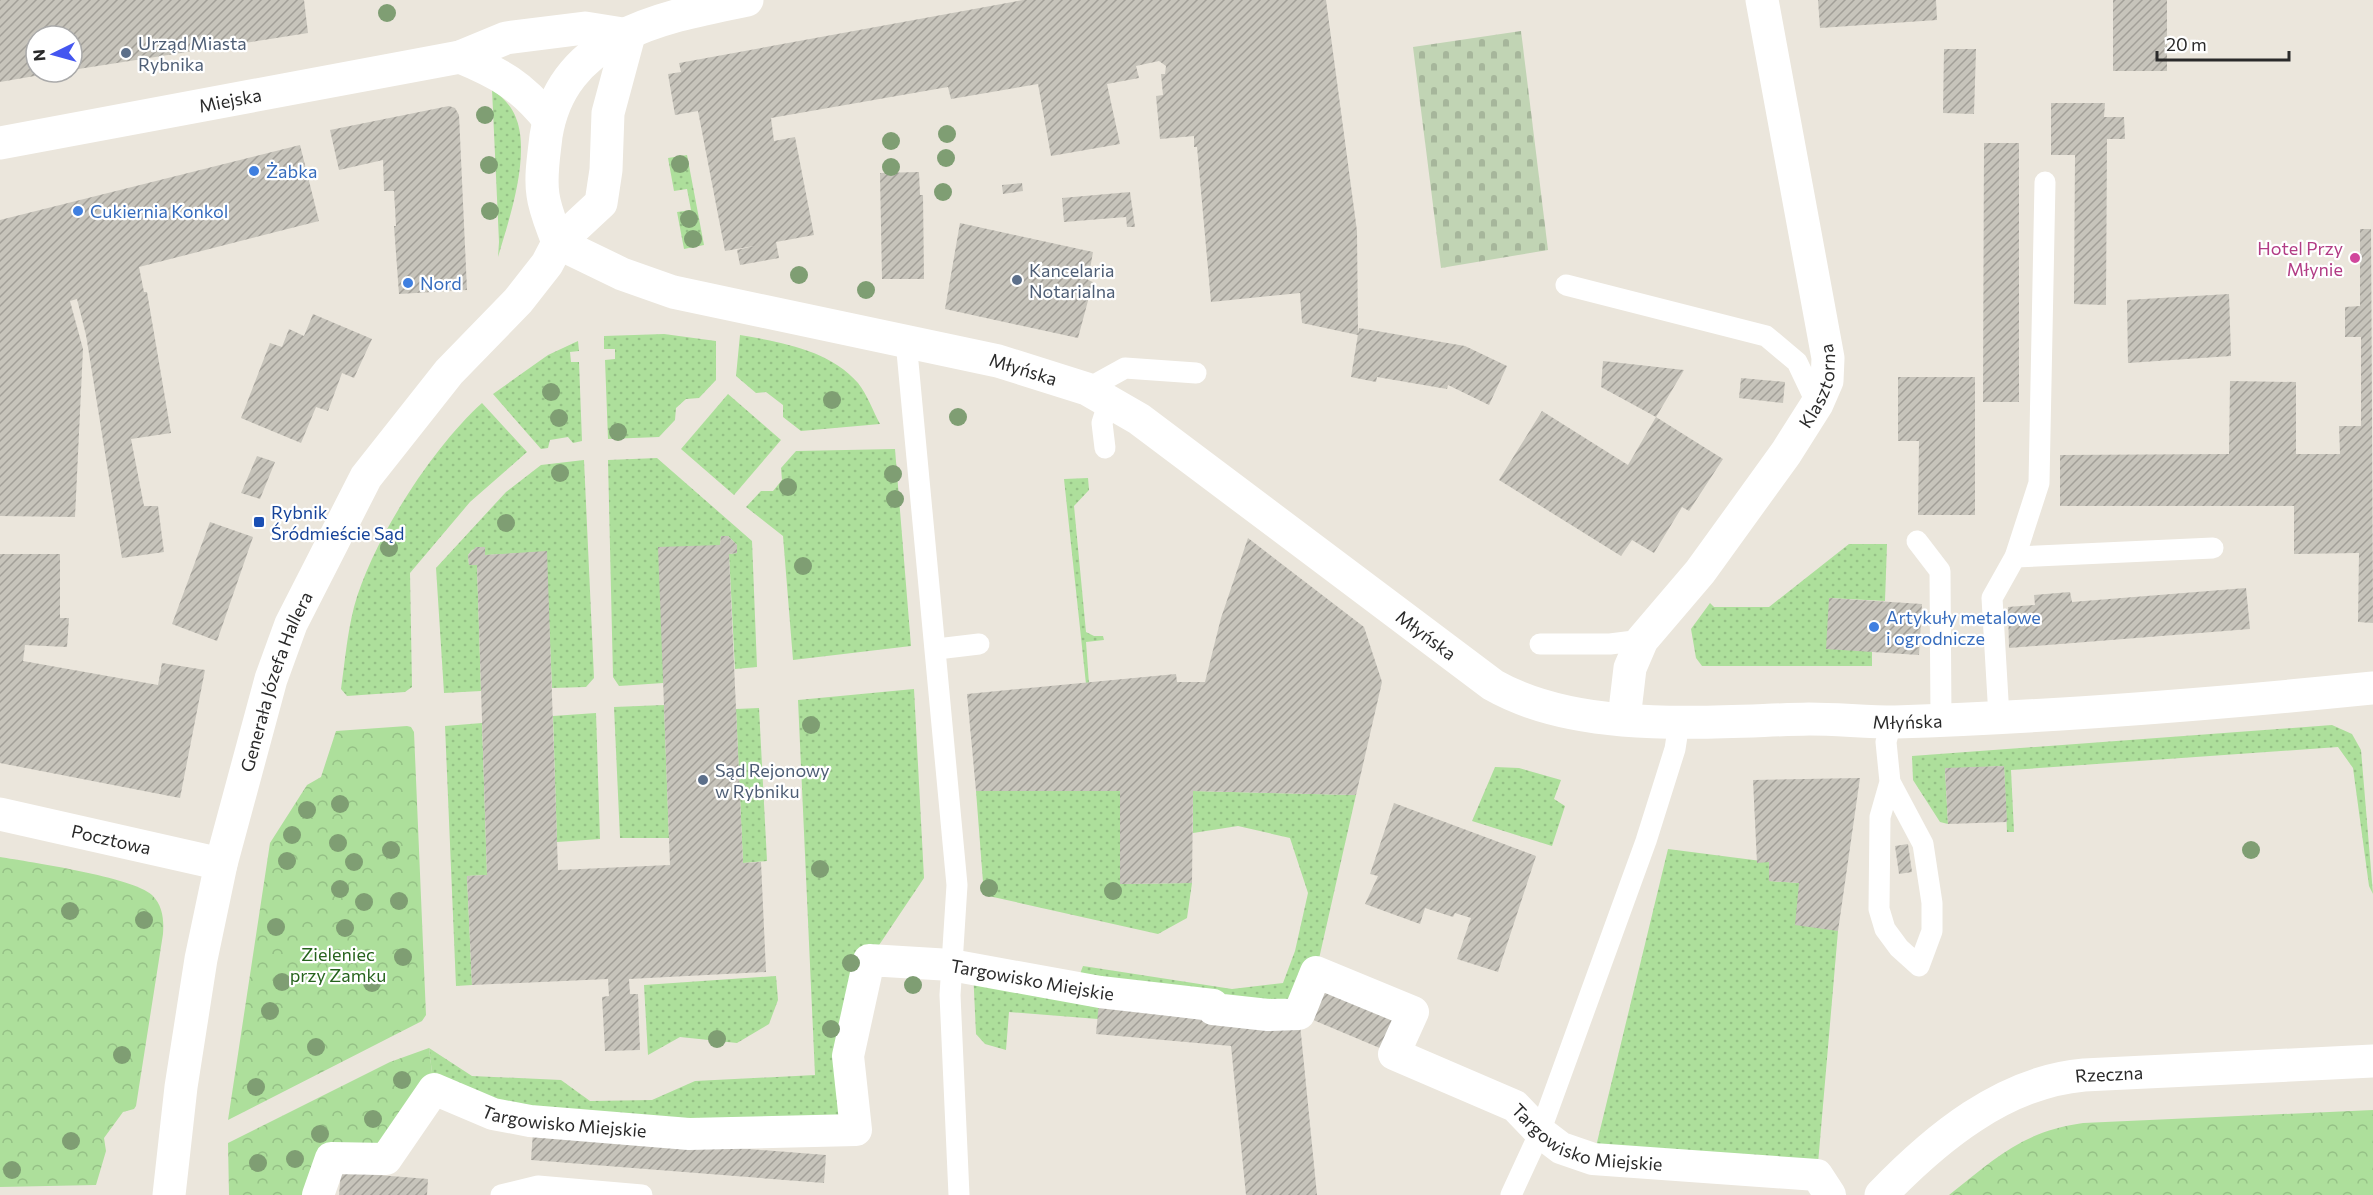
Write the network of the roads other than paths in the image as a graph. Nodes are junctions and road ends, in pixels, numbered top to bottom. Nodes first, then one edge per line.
1 (747, 0) edge
2 (1762, 0) edge
3 (629, 34) junction
4 (459, 57) junction
5 (549, 120) junction
6 (0, 143) edge
7 (2045, 182) dead end
8 (558, 243) junction
9 (1566, 285) dead end
10 (906, 341) junction
11 (1196, 373) dead end
12 (1098, 395) junction
13 (1817, 404) junction
14 (1105, 448) dead end
15 (1917, 541) dead end
16 (2212, 548) dead end
17 (2016, 557) junction
18 (1642, 640) junction
19 (979, 644) dead end
20 (1540, 644) dead end
21 (937, 649) junction
22 (2373, 688) edge
23 (1999, 717) junction
24 (1624, 719) junction
25 (1941, 720) junction
26 (1891, 722) junction
27 (1679, 723) junction
28 (1890, 782) junction
29 (0, 814) edge
30 (221, 864) junction
31 (951, 964) junction
32 (2373, 1061) edge
33 (1540, 1132) junction
34 (169, 1195) edge
35 (318, 1195) edge
36 (501, 1195) edge
37 (642, 1195) edge
38 (959, 1195) edge
39 (1511, 1195) edge
40 (1830, 1195) edge
41 (1881, 1195) edge

1 - 3 street
2 - 13 street, Klasztorna
3 - 4 street, Miejska
3 - 5 street
3 - 8 street, Generała Józefa Hallera
4 - 5 street
4 - 6 street, Miejska
5 - 8 street
7 - 17 lane
8 - 10 street, Młyńska
8 - 30 street, Generała Józefa Hallera
9 - 13 lane
10 - 12 street, Młyńska
10 - 21 lane
11 - 12 lane
12 - 14 lane
12 - 24 street, Młyńska
13 - 18 street, Klasztorna
15 - 25 lane
16 - 17 lane
17 - 23 lane
18 - 20 lane
18 - 24 street, Klasztorna
19 - 21 lane
21 - 31 lane
22 - 23 street, Młyńska
23 - 25 street, Młyńska
24 - 27 street, Młyńska
25 - 26 street, Młyńska
26 - 27 street, Młyńska
26 - 28 lane
27 - 33 lane
28 - 28 lane
29 - 30 street, Pocztowa
30 - 34 street, Generała Józefa Hallera
31 - 33 street, Targowisko Miejskie
31 - 35 street, Targowisko Miejskie
31 - 38 lane
32 - 41 street, Rzeczna
33 - 39 lane
33 - 40 street, Targowisko Miejskie
36 - 37 lane

